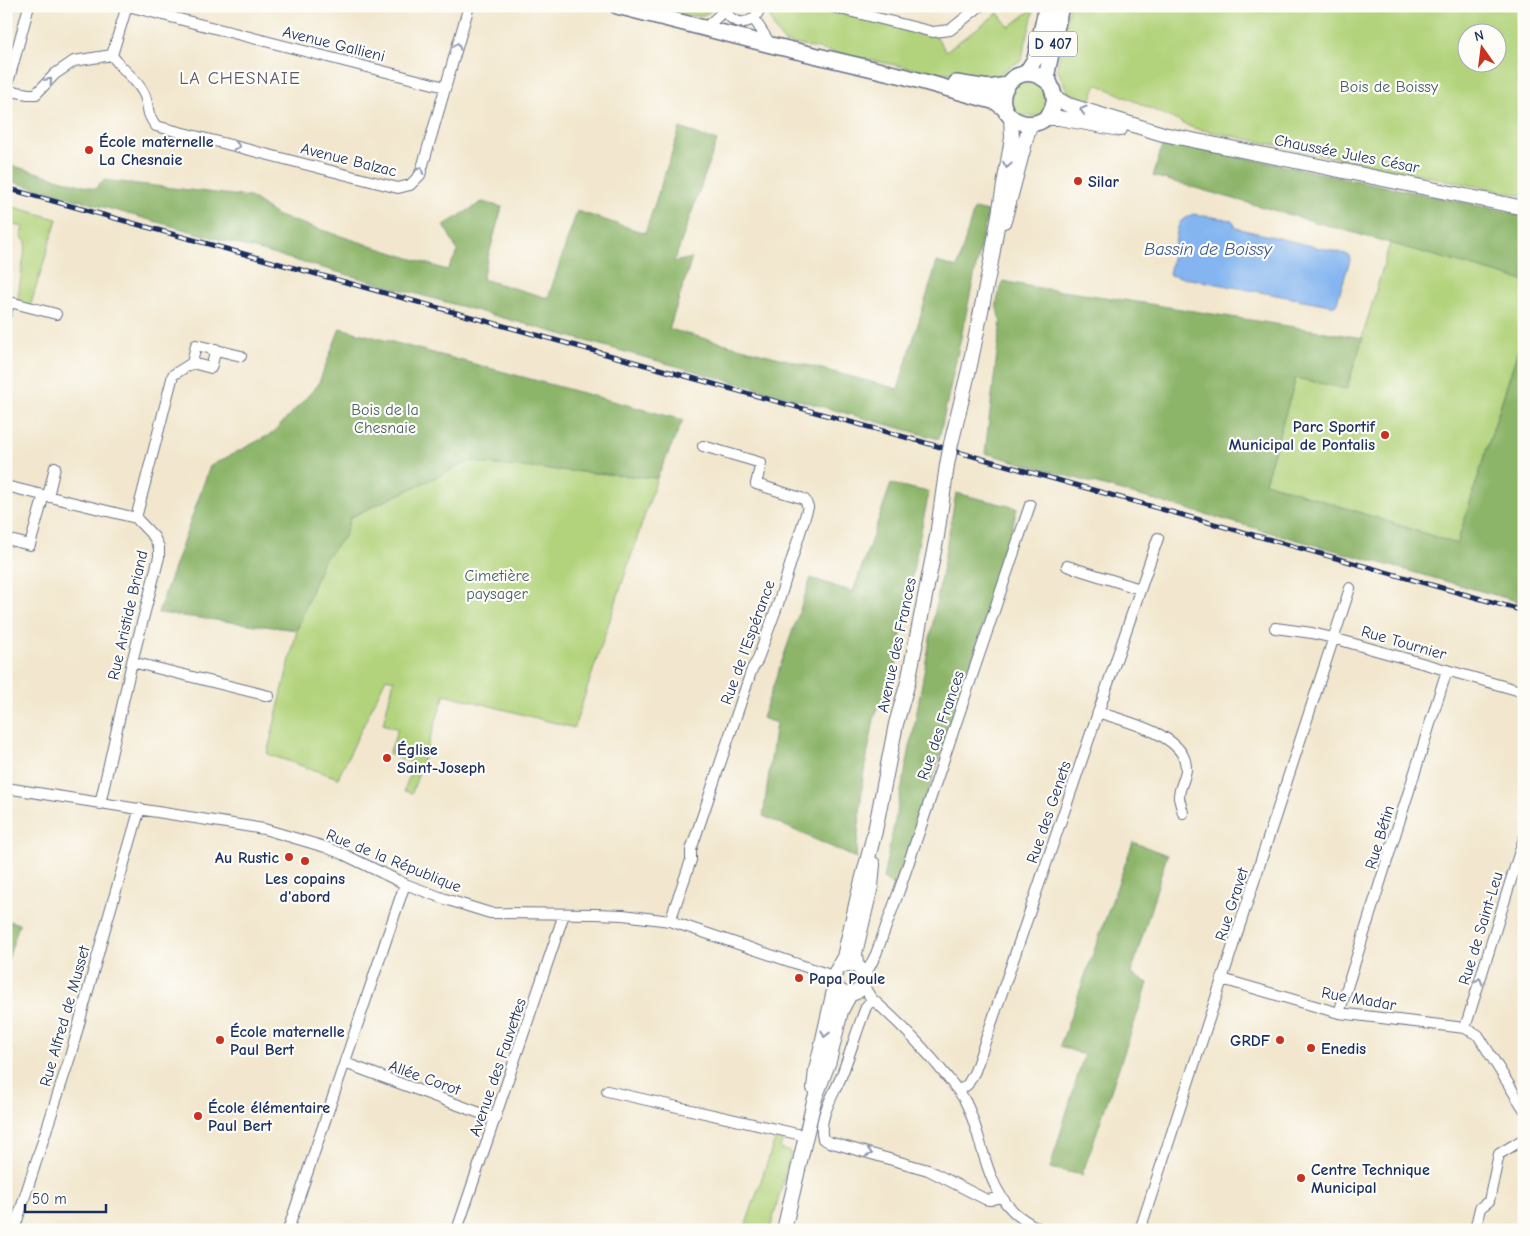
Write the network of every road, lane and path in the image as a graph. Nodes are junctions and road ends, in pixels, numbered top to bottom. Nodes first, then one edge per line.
1 (29, 6) edge
2 (128, 6) edge
3 (469, 6) edge
4 (617, 6) edge
5 (760, 6) edge
6 (829, 6) edge
7 (980, 6) edge
8 (1047, 6) edge
9 (1061, 6) edge
10 (725, 8) edge
11 (754, 19) junction
12 (705, 28) junction
13 (771, 45) junction
14 (112, 55) junction
15 (1026, 73) junction
16 (903, 76) junction
17 (1048, 82) junction
18 (1007, 85) junction
19 (445, 87) junction
20 (6, 90) edge
21 (1054, 97) junction
22 (1008, 113) junction
23 (1046, 118) junction
24 (1030, 124) junction
25 (1163, 134) junction
26 (1524, 208) edge
27 (990, 262) junction
28 (8, 302) edge
29 (6, 314) edge
30 (56, 314) dead end
31 (216, 349) junction
32 (241, 356) dead end
33 (192, 363) junction
34 (703, 446) dead end
35 (55, 467) dead end
36 (6, 486) edge
37 (46, 495) junction
38 (1030, 505) dead end
39 (136, 518) junction
40 (1158, 538) dead end
41 (6, 539) edge
42 (1067, 566) dead end
43 (1350, 588) dead end
44 (1140, 589) junction
45 (1275, 628) dead end
46 (1333, 638) junction
47 (132, 662) junction
48 (1447, 670) junction
49 (1524, 692) edge
50 (269, 696) dead end
51 (1098, 712) junction
52 (6, 788) edge
53 (100, 804) junction
54 (140, 808) junction
55 (1183, 813) dead end
56 (875, 831) junction
57 (1524, 838) edge
58 (405, 884) junction
59 (564, 914) junction
60 (670, 922) junction
61 (860, 973) junction
62 (834, 976) junction
63 (1222, 978) junction
64 (852, 994) junction
65 (871, 999) junction
66 (1339, 1013) junction
67 (1465, 1028) junction
68 (345, 1063) junction
69 (606, 1090) dead end
70 (959, 1091) junction
71 (1521, 1096) edge
72 (814, 1101) junction
73 (1524, 1109) edge
74 (496, 1119) junction
75 (806, 1136) junction
76 (1524, 1139) edge
77 (1001, 1196) junction
78 (14, 1230) edge
79 (288, 1230) edge
80 (458, 1230) edge
81 (784, 1230) edge
82 (1042, 1230) edge
83 (1140, 1230) edge
84 (1475, 1230) edge

1 - 20 street
2 - 14 street
2 - 19 street, Avenue Gallieni
19 -> 3 street, Avenue Balzac
4 - 12 main road
5 - 11 street
6 - 7 street
8 - 15 main road, D 407
9 - 17 main road, D 407
10 - 11 street
10 - 12 street
11 - 13 street
12 - 13 main road
13 - 16 main road
14 -> 19 street, Avenue Balzac
20 -> 14 street
15 - 17 main road
15 - 18 main road
16 - 18 main road
16 - 22 main road
17 - 21 main road
18 - 22 main road
21 - 23 main road
25 -> 21 main road, Chaussée Jules César
22 - 24 main road
22 -> 27 main road
23 - 24 main road
23 - 25 main road, Chaussée Jules César
24 - 27 main road
25 - 26 main road, Chaussée Jules César
27 - 56 main road, Avenue des Frances, bridge
28 - 29 street
28 - 30 street
31 - 32 street
31 - 33 street
31 - 33 street
33 - 39 street
34 - 60 street, Rue de l'Espérance
35 - 37 street
36 - 37 street
37 - 39 street
37 - 41 street
38 - 61 street, Rue des Frances
39 - 47 street, Rue Aristide Briand
40 - 44 street, Rue des Genets
42 - 44 street
43 - 46 street, Rue Gravet
44 - 51 street, Rue des Genets
45 - 46 street, Rue Tournier
46 - 48 street, Rue Tournier
46 - 63 street, Rue Gravet
47 - 50 street
47 - 53 street, Rue Aristide Briand
48 - 49 street, Rue Tournier
48 - 66 street, Rue Bétin
51 - 55 street
51 - 70 street, Rue des Genets
52 - 53 street, Rue de la République
53 - 54 street, Rue de la République
54 - 58 street, Rue de la République
54 - 78 street, Rue Alfred de Musset
56 - 61 main road, Avenue des Frances
56 - 62 main road, Avenue des Frances
67 -> 57 street, Rue de Saint-Leu
58 - 59 street, Rue de la République
58 - 68 street
59 - 60 street, Rue de la République
59 - 74 street, Avenue des Fauvettes
60 - 62 street, Rue de la République
61 - 62 main road
61 - 64 main road
61 - 65 street
62 - 64 main road
62 -> 72 main road, Avenue des Frances
63 - 66 street, Rue Madar
63 - 83 street, Rue Gravet
64 - 65 street
64 - 72 main road, Avenue des Frances
65 - 70 street
65 -> 77 street
66 - 67 street, Rue Madar
67 - 71 street
68 - 74 street, Allée Corot
68 - 79 street
69 - 75 street
70 - 77 street
71 - 73 street
72 - 75 main road, Avenue des Frances
74 - 80 street, Avenue des Fauvettes
75 - 81 main road, Avenue des Frances
76 - 84 street
77 - 82 street

